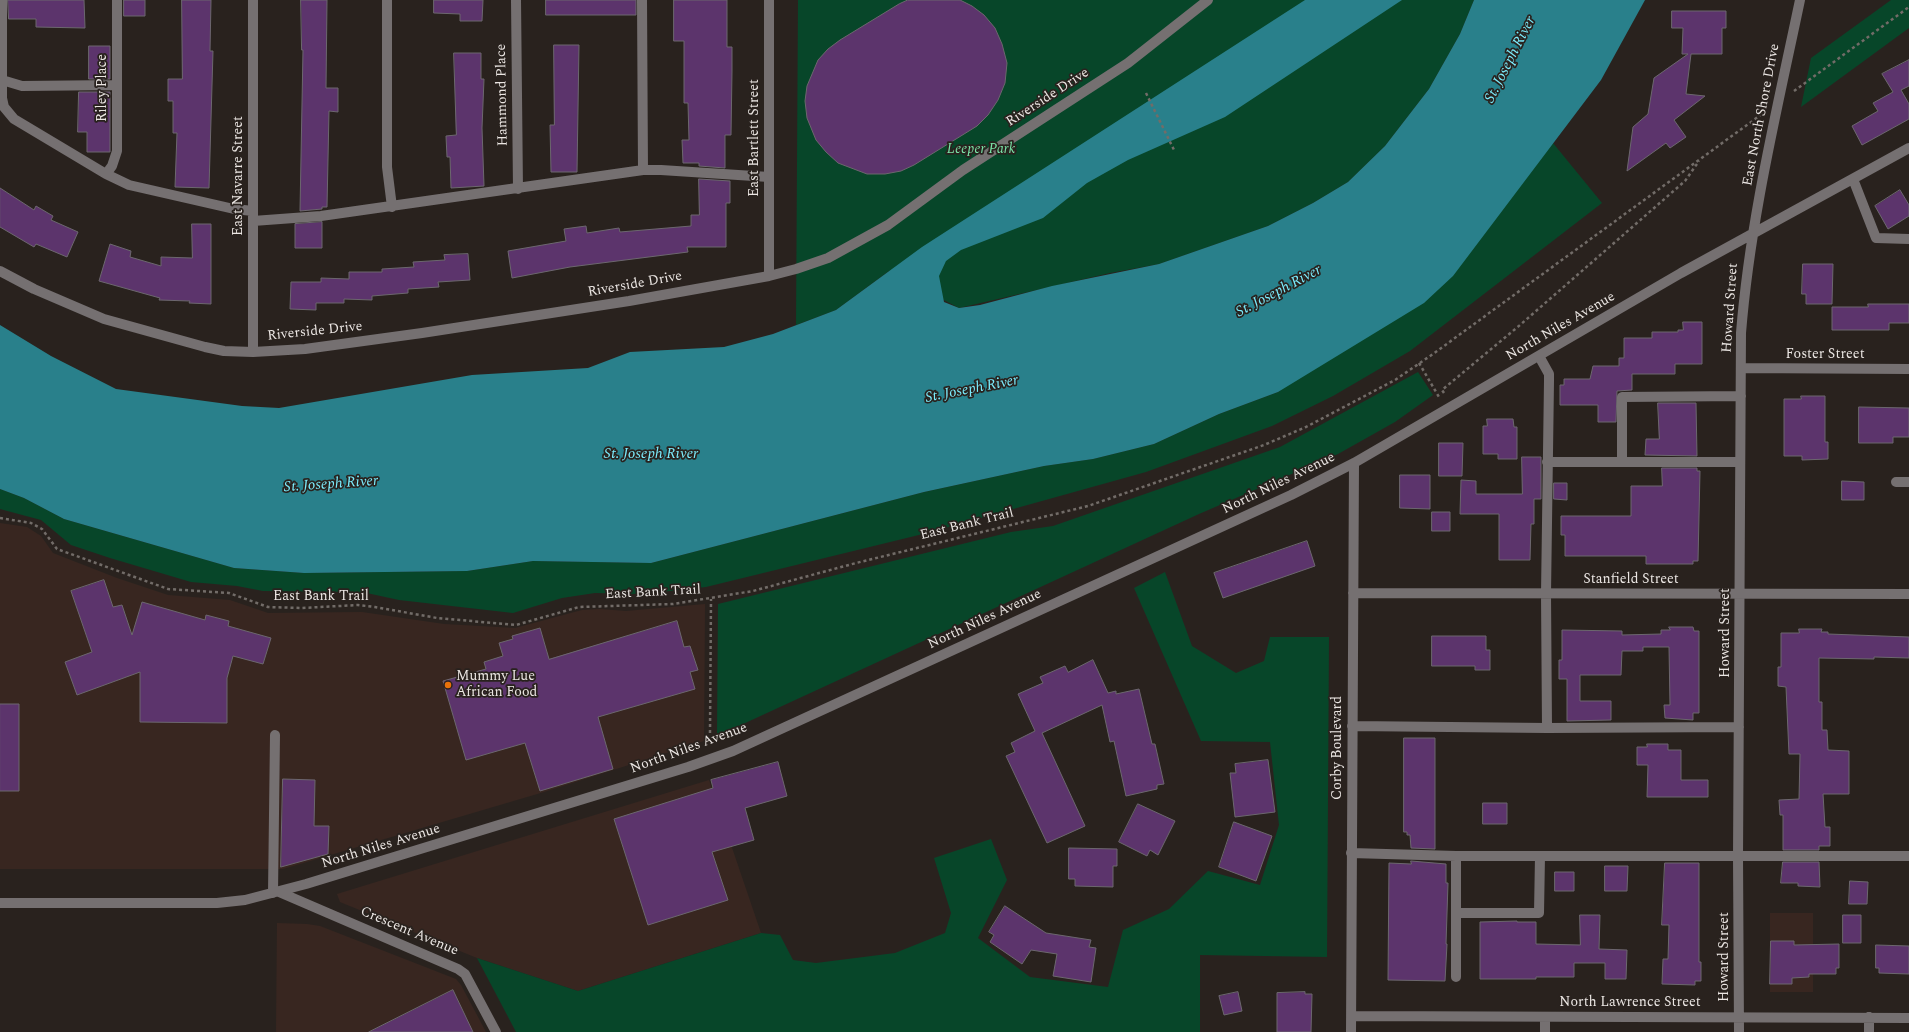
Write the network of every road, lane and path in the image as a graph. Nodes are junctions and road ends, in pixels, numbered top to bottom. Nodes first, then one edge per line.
1 (2, 0) edge
2 (117, 0) edge
3 (253, 0) edge
4 (387, 0) edge
5 (516, 0) edge
6 (642, 0) edge
7 (770, 0) edge
8 (1208, 0) edge
9 (1800, 0) edge
10 (1909, 7) edge
11 (2, 80) junction
12 (117, 85) junction
13 (1795, 91) dead end
14 (1146, 93) dead end
15 (1761, 115) dead end
16 (1909, 148) edge
17 (1176, 152) dead end
18 (1701, 159) junction
19 (643, 170) junction
20 (106, 174) junction
21 (769, 177) junction
22 (1853, 179) junction
23 (518, 189) junction
24 (392, 207) junction
25 (253, 216) junction
26 (1752, 235) junction
27 (1909, 238) edge
28 (0, 271) edge
29 (768, 276) junction
30 (253, 352) junction
31 (1539, 356) junction
32 (1419, 364) junction
33 (1741, 368) junction
34 (1909, 369) edge
35 (1444, 393) dead end
36 (1741, 396) junction
37 (1439, 397) dead end
38 (1622, 461) junction
39 (1547, 462) junction
40 (1740, 462) junction
41 (1354, 463) junction
42 (1896, 482) dead end
43 (1909, 482) edge
44 (0, 518) edge
45 (1353, 593) junction
46 (1546, 594) junction
47 (1740, 594) junction
48 (1909, 594) edge
49 (711, 599) junction
50 (1352, 726) junction
51 (1739, 727) junction
52 (1547, 728) junction
53 (710, 733) dead end
54 (275, 735) dead end
55 (1351, 853) junction
56 (1456, 856) junction
57 (1540, 856) junction
58 (1738, 856) junction
59 (1909, 856) edge
60 (276, 893) junction
61 (0, 903) edge
62 (1456, 913) junction
63 (1456, 977) dead end
64 (1352, 1016) junction
65 (1545, 1017) junction
66 (1739, 1017) junction
67 (1869, 1018) junction
68 (1909, 1018) edge
69 (496, 1032) edge
70 (1351, 1032) edge
71 (1545, 1032) edge
72 (1739, 1032) edge
73 (1869, 1032) edge

1 - 11 street
2 - 12 street, Riley Place
3 - 25 street, East Navarre Street
4 - 24 street
5 - 23 street, Hammond Place
6 - 19 street
7 - 21 street, East Bartlett Street
8 - 29 street, Riverside Drive
9 - 26 street, East North Shore Drive
10 - 13 path
11 - 12 street
11 - 20 street
12 - 20 street, Riley Place
14 - 17 path
15 - 18 path, East Bank Trail
16 - 22 street, North Niles Avenue
18 - 32 path, East Bank Trail
18 - 35 path
19 - 21 street
19 - 23 street
20 - 25 street
21 - 29 street, East Bartlett Street
22 - 26 street, North Niles Avenue
22 - 27 street
23 - 24 street
24 - 25 street
25 - 30 street, East Navarre Street
26 - 31 street, North Niles Avenue
26 - 33 street, Howard Street
28 - 30 street, Riverside Drive
29 - 30 street, Riverside Drive
31 - 39 street
31 - 41 street, North Niles Avenue
32 - 37 path
32 - 49 path, East Bank Trail
33 - 34 street, Foster Street
33 - 36 street, Howard Street
36 - 38 street
36 - 40 street, Howard Street
38 - 39 street
38 - 40 street
39 - 46 street
40 - 47 street, Howard Street
41 - 45 street, Corby Boulevard
41 - 60 street, North Niles Avenue
42 - 43 street
44 - 49 path, East Bank Trail
45 - 46 street, Stanfield Street
45 - 50 street, Corby Boulevard
46 - 47 street, Stanfield Street
46 - 52 street
47 - 48 street, Stanfield Street
47 - 51 street, Howard Street
49 - 53 path
50 - 52 street
50 - 55 street, Corby Boulevard
51 - 52 street
51 - 58 street, Howard Street
54 - 60 street
55 - 56 street
55 - 64 street, Corby Boulevard
56 - 57 street
56 - 62 street
57 - 58 street
57 - 62 street
58 - 59 street
58 - 66 street, Howard Street
60 - 61 street, North Niles Avenue
60 - 69 street, Crescent Avenue
62 - 63 street
64 - 65 street, North Lawrence Street
64 - 70 street, Corby Boulevard
65 - 66 street, North Lawrence Street
65 - 71 street
66 - 67 street, North Lawrence Street
66 - 72 street, Howard Street
67 - 68 street, North Lawrence Street
67 - 73 street

